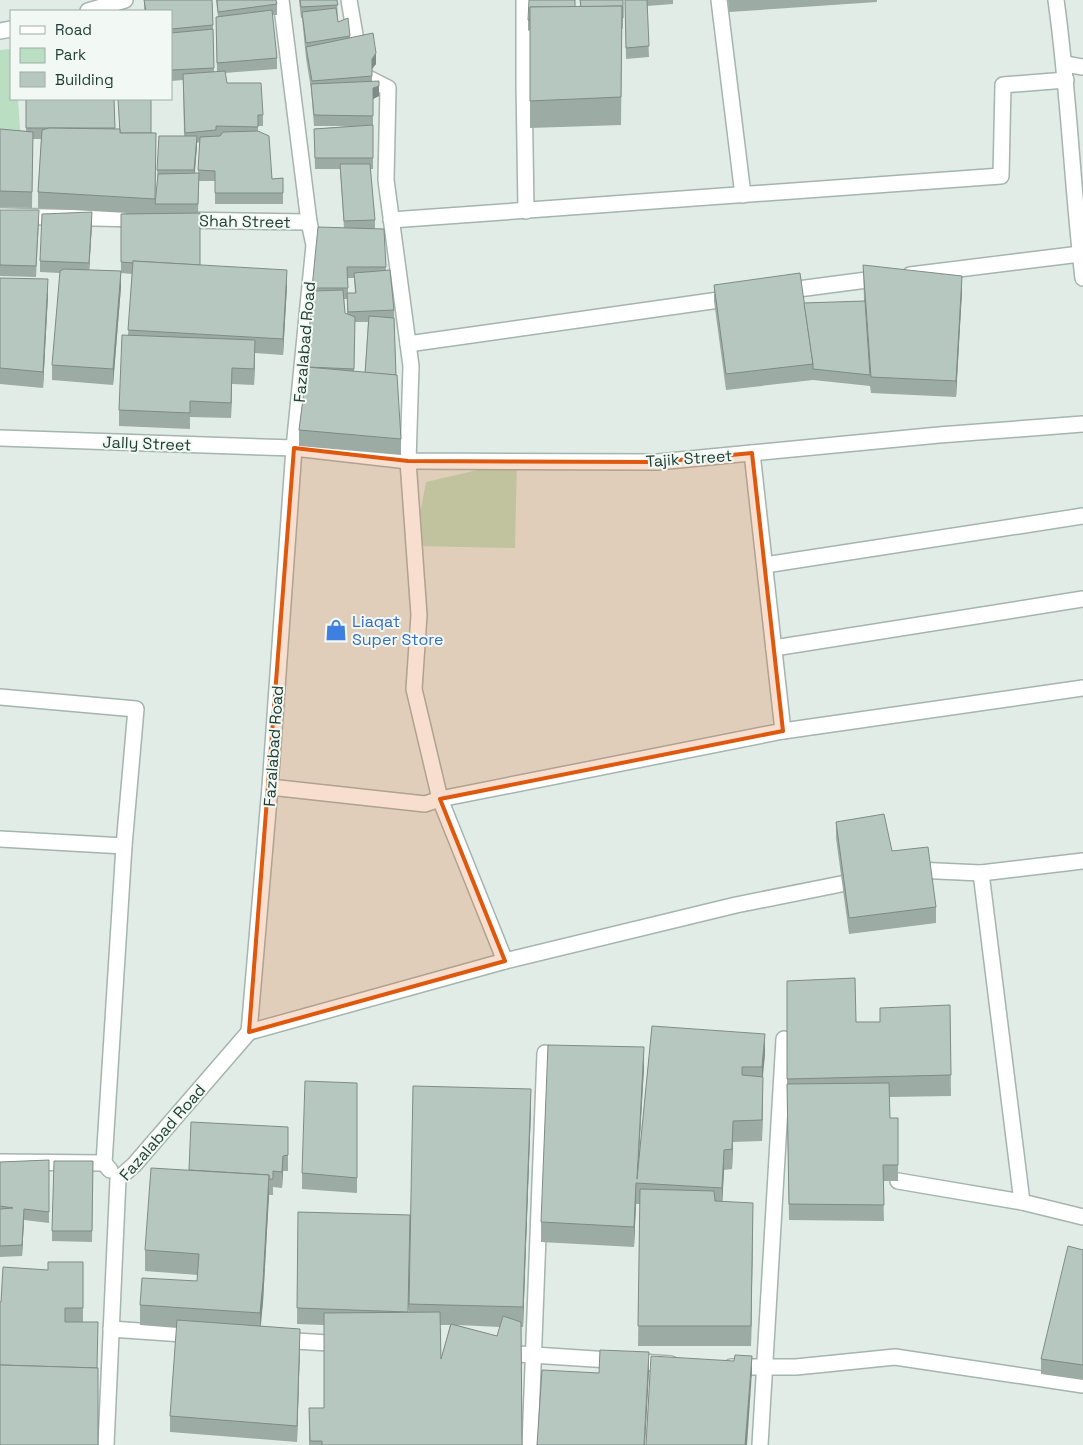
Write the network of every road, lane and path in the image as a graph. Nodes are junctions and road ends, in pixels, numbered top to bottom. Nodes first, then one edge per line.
1 (125, 0) edge
2 (281, 0) edge
3 (350, 0) edge
4 (524, 0) edge
5 (719, 0) edge
6 (1056, 0) edge
7 (91, 10) edge
8 (1065, 64) junction
9 (1083, 67) edge
10 (1066, 80) junction
11 (743, 195) junction
12 (526, 211) junction
13 (0, 216) edge
14 (391, 220) junction
15 (309, 222) junction
16 (1080, 254) junction
17 (1083, 278) edge
18 (766, 293) edge
19 (749, 296) edge
20 (408, 344) junction
21 (1083, 424) edge
22 (0, 438) edge
23 (294, 448) junction
24 (752, 453) junction
25 (408, 461) junction
26 (1083, 516) edge
27 (765, 565) junction
28 (1083, 599) edge
29 (774, 648) junction
30 (1083, 688) edge
31 (0, 697) edge
32 (783, 731) junction
33 (270, 787) junction
34 (440, 799) junction
35 (0, 839) edge
36 (124, 846) junction
37 (1083, 861) edge
38 (897, 873) edge
39 (981, 873) junction
40 (878, 877) edge
41 (506, 961) junction
42 (249, 1032) junction
43 (784, 1039) dead end
44 (545, 1053) dead end
45 (0, 1162) edge
46 (104, 1163) junction
47 (118, 1178) junction
48 (898, 1181) edge
49 (1022, 1202) junction
50 (1083, 1217) edge
51 (111, 1330) junction
52 (208, 1335) edge
53 (267, 1339) edge
54 (355, 1344) edge
55 (484, 1352) edge
56 (533, 1355) junction
57 (687, 1365) edge
58 (716, 1367) edge
59 (764, 1367) junction
60 (1083, 1385) edge
61 (106, 1445) edge
62 (530, 1445) edge
63 (760, 1445) edge

1 - 7 street
2 - 15 street, Fazalabad Road
3 - 14 street
4 - 12 street
5 - 11 street
6 - 8 street
8 - 9 street
8 - 10 street
10 - 11 street
10 - 16 street
11 - 12 street
12 - 14 street
13 - 15 street, Shah Street
14 - 20 street
15 - 23 street, Fazalabad Road
16 - 17 street
16 - 18 street
19 - 20 street
20 - 25 street
21 - 24 street, Tajik Street
22 - 23 street, Jally Street
23 - 25 street, Tajik Street
23 - 33 street, Fazalabad Road
24 - 25 street, Tajik Street
24 - 27 street
25 - 34 street
26 - 27 street
27 - 29 street
28 - 29 street
29 - 32 street
30 - 32 street
31 - 36 street
32 - 34 street
33 - 34 street
33 - 42 street, Fazalabad Road
34 - 41 street
35 - 36 street
36 - 46 street
37 - 39 street
38 - 39 street
39 - 49 street
40 - 41 street
41 - 42 street
42 - 47 street, Fazalabad Road
43 - 59 street
44 - 56 street
45 - 46 street
46 - 47 street
47 - 51 street, Fazalabad Road
48 - 49 street
49 - 50 street
51 - 52 street
51 - 61 street, Fazalabad Road
53 - 54 street
55 - 56 street
56 - 57 street
56 - 62 street
58 - 59 street
59 - 60 street
59 - 63 street

